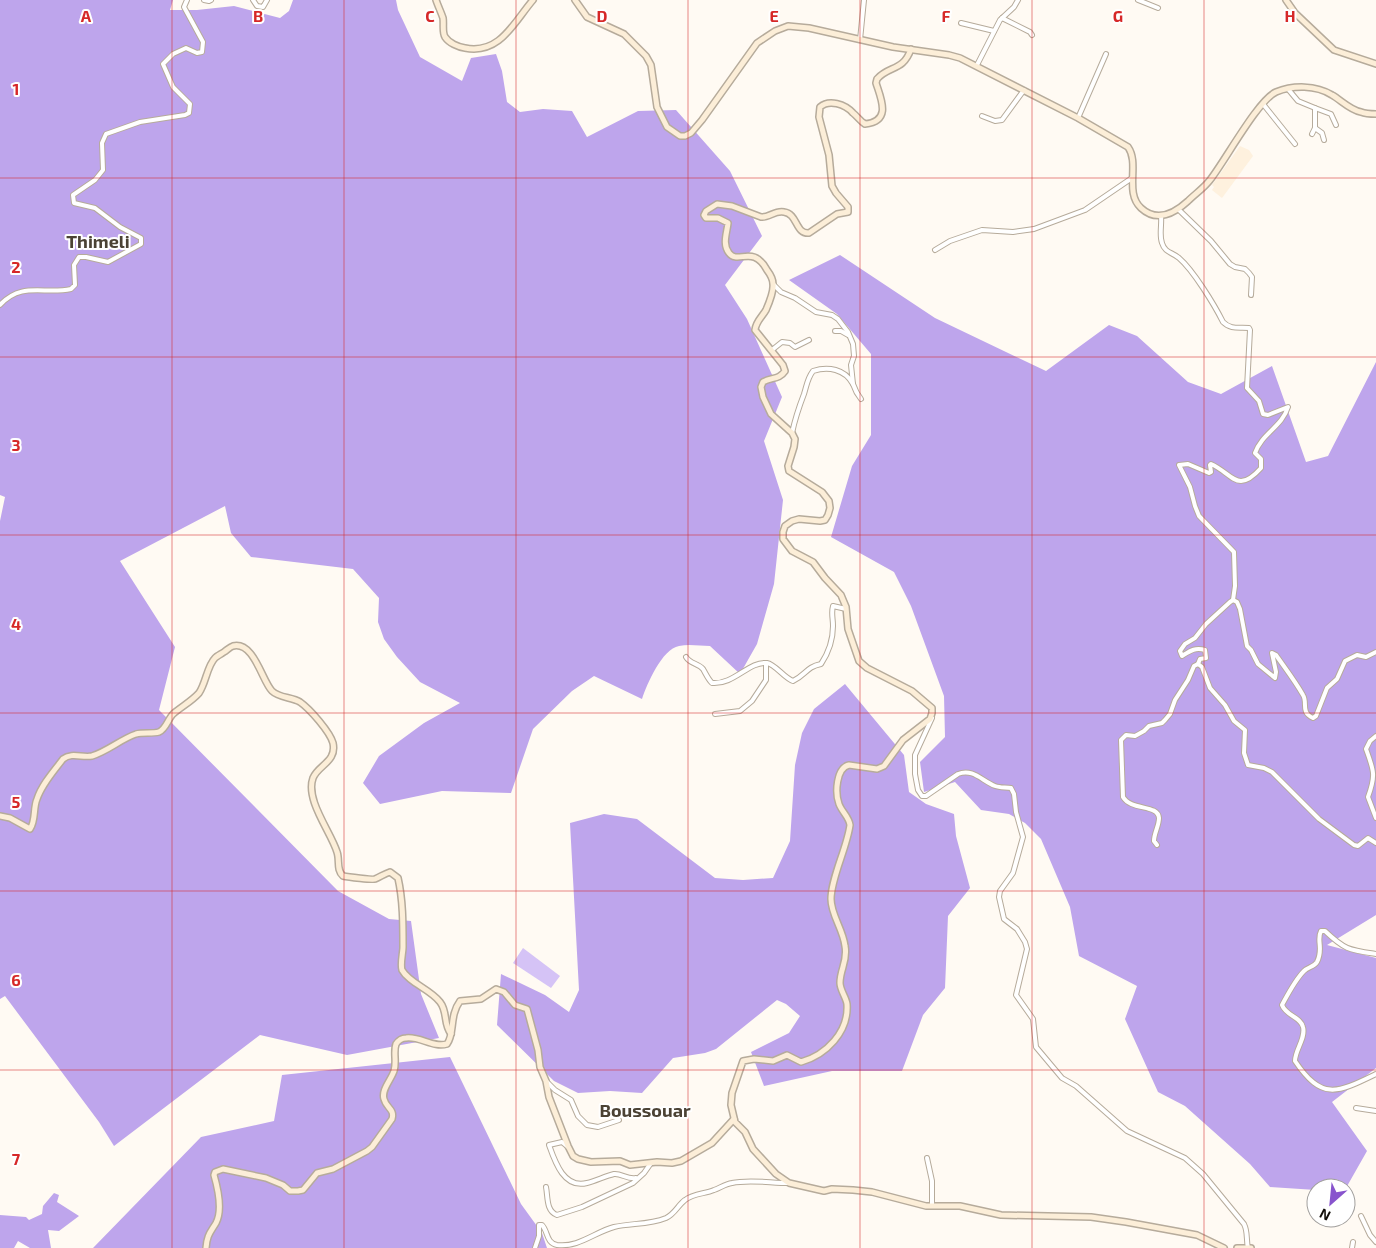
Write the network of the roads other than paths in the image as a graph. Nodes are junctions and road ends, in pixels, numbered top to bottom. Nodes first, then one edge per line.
1 (188, 0) edge
2 (204, 0) edge
3 (211, 0) edge
4 (253, 0) edge
5 (267, 0) edge
6 (436, 0) edge
7 (533, 0) edge
8 (575, 0) edge
9 (864, 0) edge
10 (1018, 0) edge
11 (1138, 0) edge
12 (1286, 0) edge
13 (1158, 8) dead end
14 (1002, 18) junction
15 (961, 23) dead end
16 (994, 31) junction
17 (1032, 36) dead end
18 (860, 40) junction
19 (911, 49) junction
20 (1106, 54) dead end
21 (1376, 64) edge
22 (977, 65) junction
23 (1288, 89) junction
24 (1024, 90) junction
25 (1263, 104) junction
26 (1315, 108) junction
27 (1376, 114) edge
28 (982, 116) dead end
29 (1078, 118) junction
30 (1336, 125) dead end
31 (1315, 128) junction
32 (1312, 134) dead end
33 (1324, 140) dead end
34 (1295, 144) dead end
35 (1132, 178) junction
36 (1178, 209) junction
37 (1161, 216) junction
38 (935, 250) dead end
39 (774, 285) junction
40 (1251, 295) dead end
41 (0, 306) edge
42 (835, 331) dead end
43 (850, 336) junction
44 (809, 340) dead end
45 (772, 350) junction
46 (852, 384) junction
47 (861, 399) dead end
48 (792, 433) junction
49 (1233, 600) junction
50 (846, 609) junction
51 (1376, 652) edge
52 (686, 657) dead end
53 (766, 663) junction
54 (1198, 664) junction
55 (932, 713) junction
56 (715, 714) dead end
57 (1376, 736) edge
58 (0, 816) edge
59 (1376, 818) edge
60 (1376, 843) edge
61 (1157, 845) dead end
62 (1376, 954) edge
63 (451, 1034) junction
64 (1376, 1074) edge
65 (546, 1081) junction
66 (1356, 1108) dead end
67 (1376, 1111) edge
68 (734, 1119) junction
69 (619, 1120) dead end
70 (570, 1150) junction
71 (927, 1158) dead end
72 (651, 1163) junction
73 (639, 1178) junction
74 (789, 1183) junction
75 (546, 1187) dead end
76 (932, 1206) junction
77 (1361, 1216) dead end
78 (1353, 1242) dead end
79 (1376, 1242) edge
80 (206, 1248) edge
81 (535, 1248) edge
82 (1224, 1248) edge
83 (1237, 1248) edge
84 (1250, 1248) edge
85 (1352, 1248) edge

1 - 41 street
2 - 3 street
4 - 5 street
6 - 7 street
8 - 18 street
9 - 18 street
10 - 14 street
11 - 13 street
12 - 21 street
14 - 16 street
14 - 17 street
15 - 16 street
16 - 22 street
18 - 19 street
19 - 22 street
19 - 39 street
20 - 29 street
22 - 24 street
23 - 25 street
23 - 26 street
23 - 27 street
24 - 28 street
24 - 29 street
25 - 34 street
25 - 36 street
26 - 30 street
26 - 31 street
29 - 35 street
31 - 32 street
31 - 33 street
35 - 37 street
35 - 38 street
36 - 37 street
36 - 40 street
37 - 49 street
39 - 43 street
39 - 45 street
42 - 43 street
43 - 46 street
44 - 45 street
45 - 48 street
46 - 47 street
46 - 48 street
48 - 50 street
49 - 51 street
49 - 54 street
50 - 53 street
50 - 55 street
52 - 53 street
53 - 56 street
54 - 60 street
54 - 61 street
55 - 68 street
55 - 84 street
57 - 59 street
58 - 63 street
62 - 64 street
63 - 65 street
63 - 80 street
65 - 69 street
65 - 70 street
66 - 67 street
68 - 72 street
68 - 74 street
70 - 72 street
70 - 73 street
71 - 76 street
72 - 73 street
73 - 75 street
74 - 76 street
74 - 81 street
76 - 82 street
77 - 79 street
78 - 85 street
83 - 84 street

